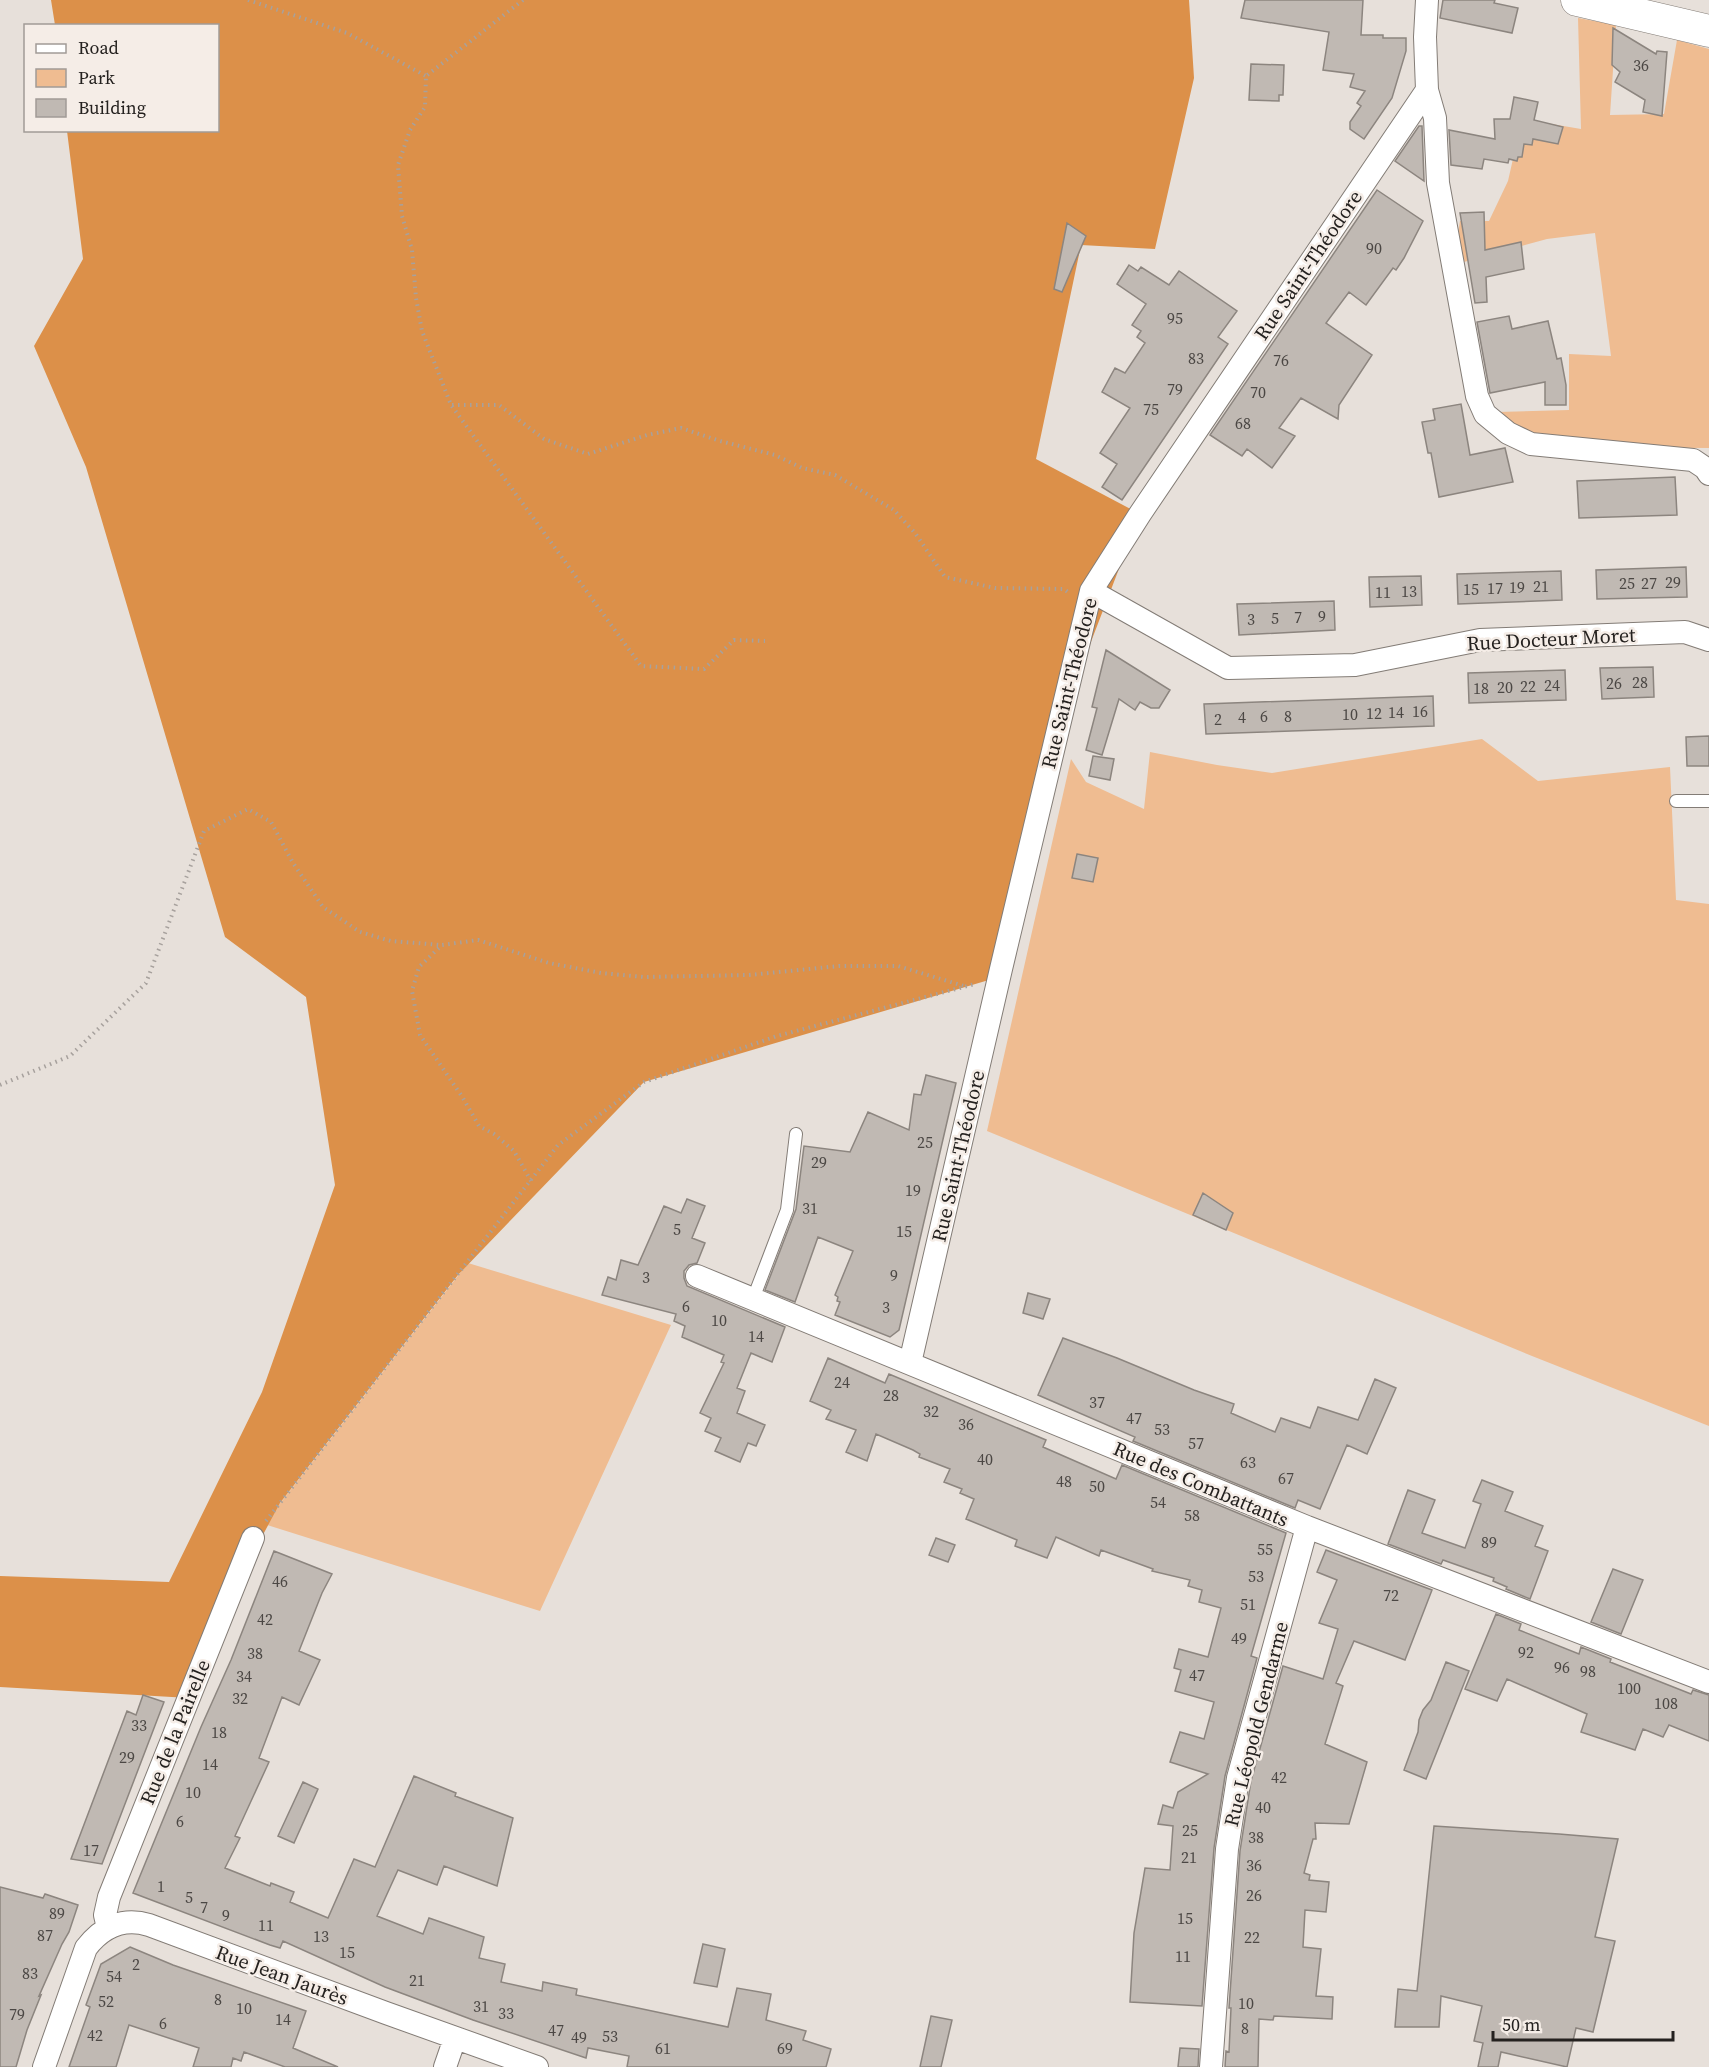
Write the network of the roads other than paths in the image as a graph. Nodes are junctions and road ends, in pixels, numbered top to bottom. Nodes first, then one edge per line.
1 (1427, 0) edge
2 (1577, 0) edge
3 (1709, 31) edge
4 (1427, 90) junction
5 (1709, 474) edge
6 (1088, 599) junction
7 (1709, 640) edge
8 (1676, 801) dead end
9 (1709, 801) edge
10 (796, 1134) dead end
11 (697, 1276) dead end
12 (753, 1299) junction
13 (910, 1363) junction
14 (1307, 1527) junction
15 (253, 1538) road end
16 (1709, 1682) edge
17 (108, 1928) junction
18 (455, 2038) junction
19 (44, 2067) edge
20 (445, 2067) edge
21 (537, 2067) edge
22 (1211, 2067) edge

1 - 4 street
2 - 3 street
4 - 5 street
4 - 6 street, Rue Saint-Théodore
6 - 7 street, Rue Docteur Moret
6 - 13 street, Rue Saint-Théodore
8 - 9 lane
10 - 12 lane
11 - 12 street, Rue des Combattants
12 - 13 street, Rue des Combattants
13 - 14 street, Rue des Combattants
14 - 16 street, Rue des Combattants
14 - 22 street, Rue Léopold Gendarme
15 - 17 street, Rue de la Pairelle
17 - 18 street, Rue Jean Jaurès
17 - 19 street
18 - 20 street
18 - 21 street, Rue Jean Jaurès

